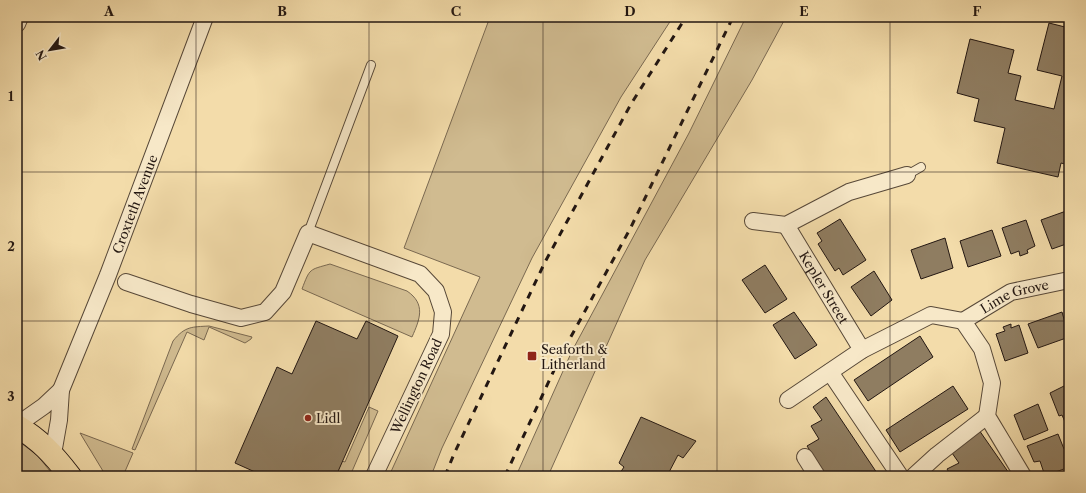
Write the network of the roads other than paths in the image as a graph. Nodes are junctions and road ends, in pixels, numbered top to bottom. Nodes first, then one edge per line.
1 (20, 17) edge
2 (204, 17) edge
3 (17, 24) edge
4 (371, 65) dead end
5 (921, 167) dead end
6 (907, 175) joint
7 (754, 221) dead end
8 (786, 225) junction
9 (308, 233) junction
10 (1069, 280) edge
11 (126, 282) dead end
12 (963, 321) junction
13 (862, 350) junction
14 (830, 372) junction
15 (61, 390) junction
16 (788, 400) dead end
17 (987, 416) junction
18 (17, 425) edge
19 (53, 454) junction
20 (805, 457) dead end
21 (70, 476) edge
22 (374, 476) edge
23 (817, 476) edge
24 (900, 476) edge
25 (914, 476) edge
26 (1023, 476) edge

1 - 3 street
2 - 15 street, Croxteth Avenue
4 - 9 lane
5 - 6 lane
6 - 8 street
7 - 8 street
8 - 13 street, Kepler Street
9 - 11 street
9 - 22 street, Wellington Road
10 - 12 street, Lime Grove
12 - 13 street
12 - 17 street
13 - 14 street
14 - 16 street
14 - 24 street
15 - 18 street, Croxteth Avenue
15 - 19 street, Croxteth Avenue
17 - 25 street
17 - 26 street
18 - 19 highway
19 - 21 highway
20 - 23 street

